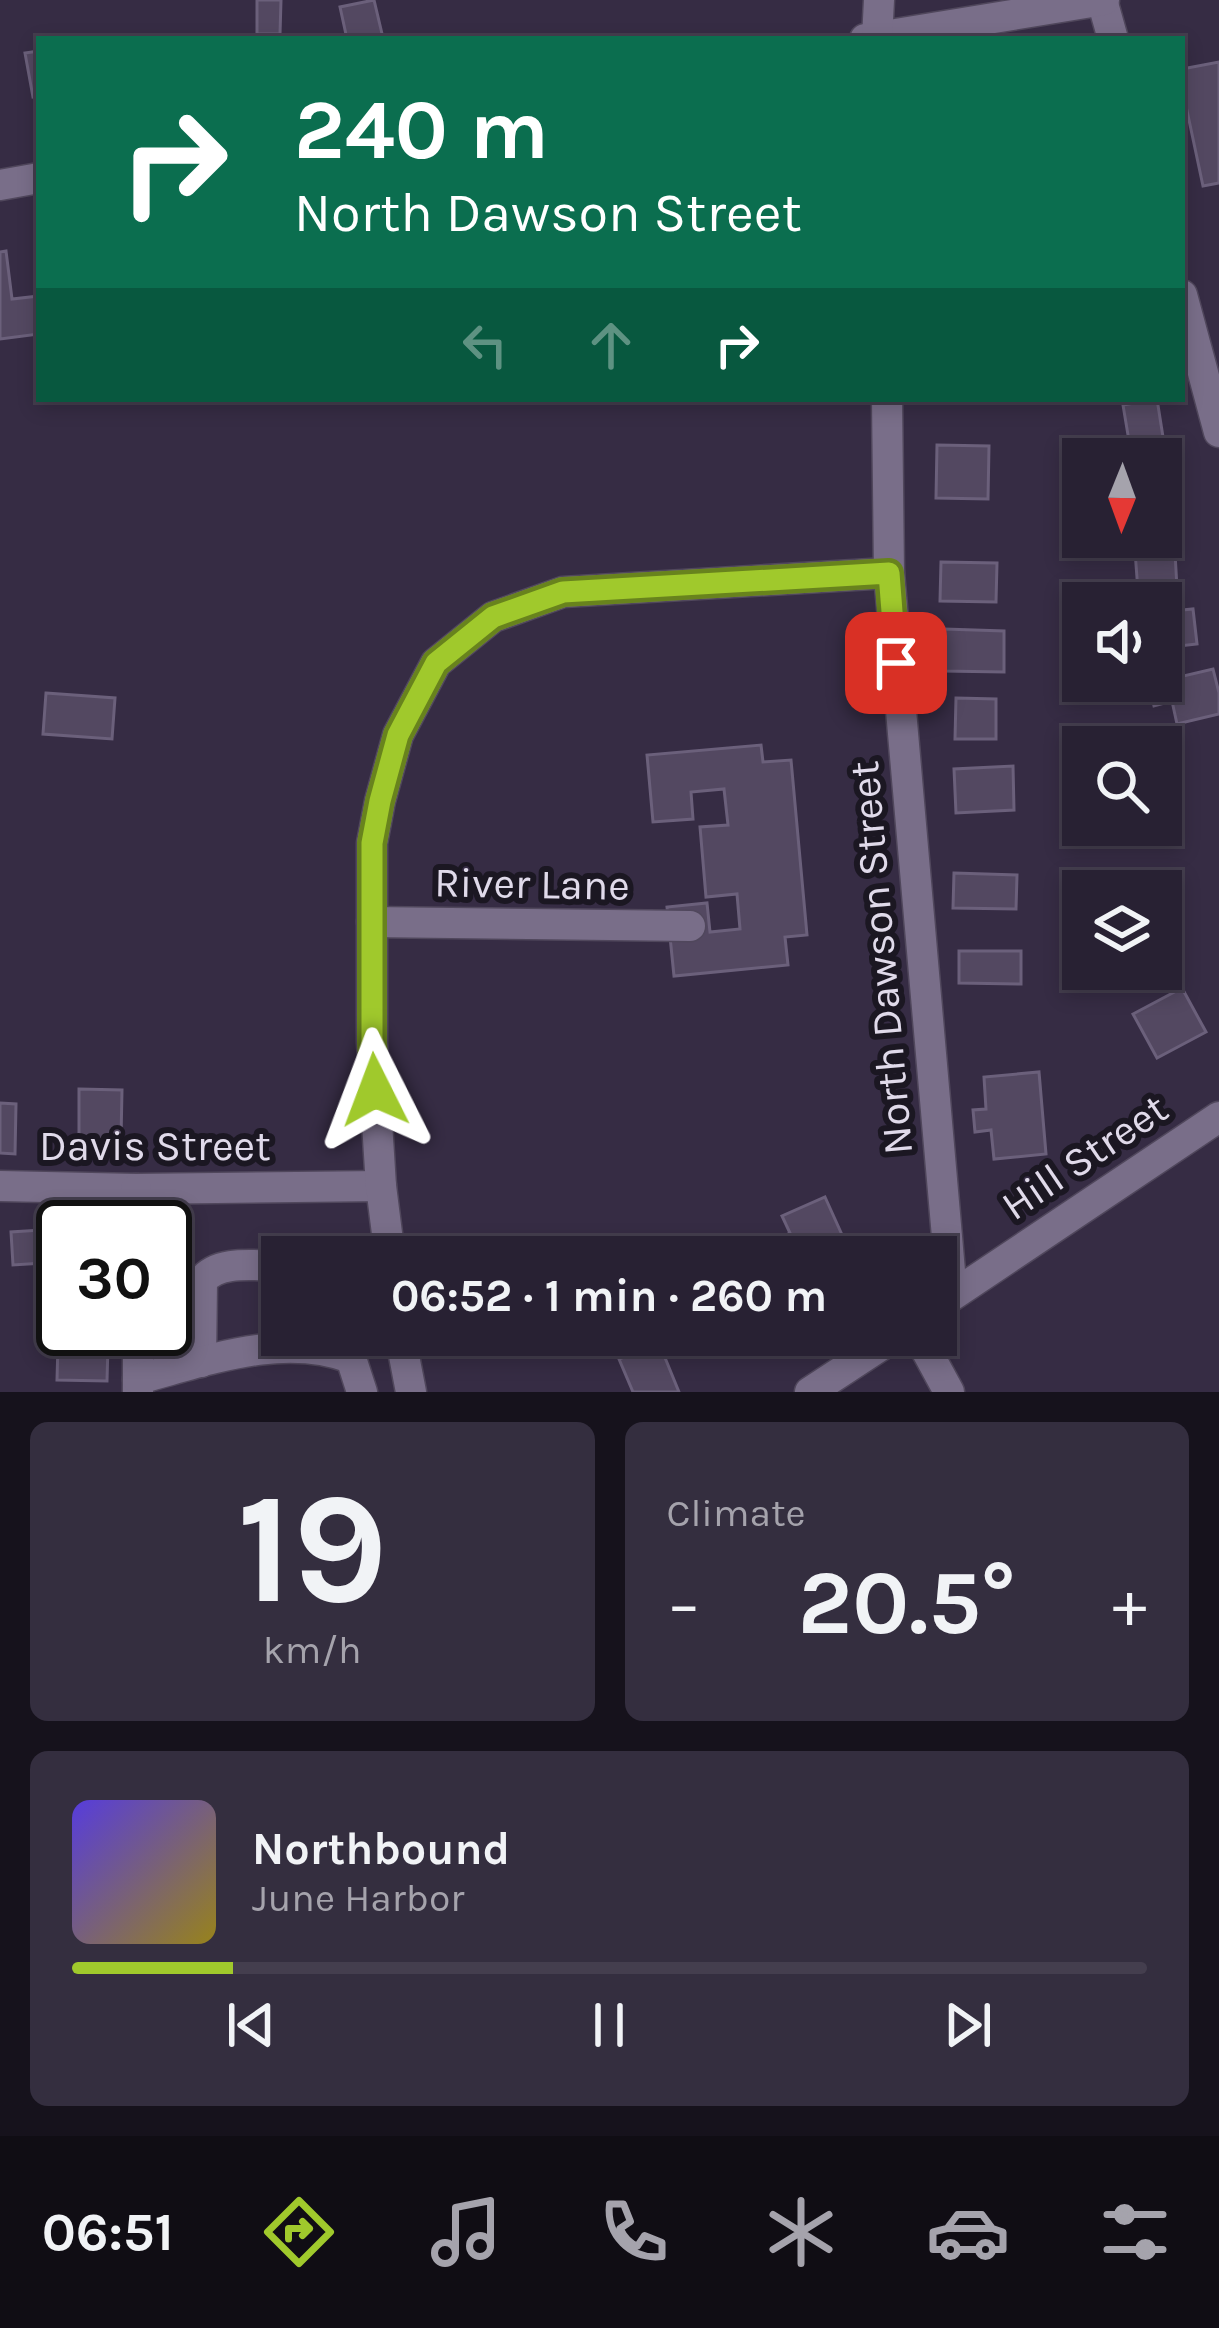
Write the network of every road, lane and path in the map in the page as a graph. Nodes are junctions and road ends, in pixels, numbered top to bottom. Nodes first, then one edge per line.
1 (879, 0) edge
2 (1103, 0) edge
3 (873, 36) edge
4 (885, 36) edge
5 (1112, 36) edge
6 (36, 179) edge
7 (0, 185) edge
8 (1185, 306) edge
9 (887, 402) edge
10 (1219, 432) edge
11 (889, 573) junction
12 (372, 922) junction
13 (690, 926) dead end
14 (1219, 1117) edge
15 (0, 1186) edge
16 (381, 1186) junction
17 (136, 1189) junction
18 (136, 1200) edge
19 (387, 1236) edge
20 (939, 1236) edge
21 (261, 1266) edge
22 (957, 1291) edge
23 (261, 1352) edge
24 (352, 1356) edge
25 (404, 1356) edge
26 (865, 1356) edge
27 (929, 1356) edge
28 (201, 1363) junction
29 (138, 1385) edge
30 (362, 1392) edge
31 (411, 1392) edge
32 (810, 1392) edge
33 (949, 1392) edge

1 - 3 street
2 - 4 street
2 - 5 street
6 - 7 street
8 - 10 street
9 - 11 street, North Dawson Street
11 - 12 street
11 - 20 street, North Dawson Street
12 - 13 street, River Lane
12 - 16 street
14 - 22 street, Hill Street
15 - 17 street, Davis Street
16 - 17 street, Davis Street
16 - 19 street
17 - 18 street
21 - 28 street
23 - 28 street
24 - 30 street
25 - 31 street
26 - 32 street
27 - 33 street
28 - 29 street

